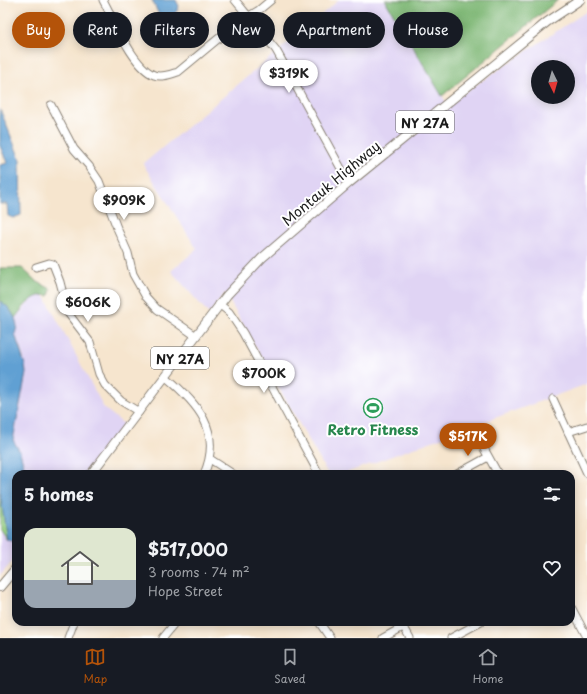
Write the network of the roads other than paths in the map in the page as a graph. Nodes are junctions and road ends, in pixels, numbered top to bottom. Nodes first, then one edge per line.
1 (103, 0) edge
2 (235, 0) edge
3 (271, 0) edge
4 (580, 0) edge
5 (245, 12) edge
6 (254, 12) edge
7 (217, 40) edge
8 (274, 48) edge
9 (51, 105) dead end
10 (349, 183) junction
11 (36, 267) dead end
12 (220, 304) junction
13 (196, 336) junction
14 (166, 377) junction
15 (553, 400) dead end
16 (139, 412) junction
17 (587, 426) edge
18 (568, 432) junction
19 (477, 436) dead end
20 (488, 456) junction
21 (210, 459) junction
22 (94, 470) edge
23 (206, 470) edge
24 (227, 470) edge
25 (317, 470) edge
26 (464, 470) edge
27 (496, 470) edge
28 (587, 473) edge
29 (12, 575) edge
30 (0, 587) edge
31 (575, 614) edge
32 (72, 626) edge
33 (173, 626) edge
34 (322, 626) edge
35 (399, 626) edge
36 (403, 626) edge
37 (474, 626) edge
38 (587, 637) edge
39 (68, 638) edge
40 (163, 638) edge
41 (330, 638) edge
42 (383, 638) edge
43 (410, 638) edge
44 (451, 638) edge

1 - 7 street
2 - 5 street
3 - 6 street
4 - 10 main road, Montauk Highway / NY 27A
8 - 10 street
9 - 13 street
10 - 12 main road, Montauk Highway / NY 27A
11 - 16 street
12 - 13 main road, NY 27A
12 - 25 street
13 - 14 main road, NY 27A
14 - 16 main road, NY 27A
14 - 21 street
15 - 18 street
16 - 22 main road, NY 27A
17 - 18 street
18 - 28 street
19 - 20 street
20 - 26 street
20 - 27 street
21 - 23 street
21 - 24 street
29 - 30 main road
31 - 38 street
32 - 39 street
33 - 40 street
34 - 41 street
35 - 42 street
36 - 43 street
37 - 44 street

